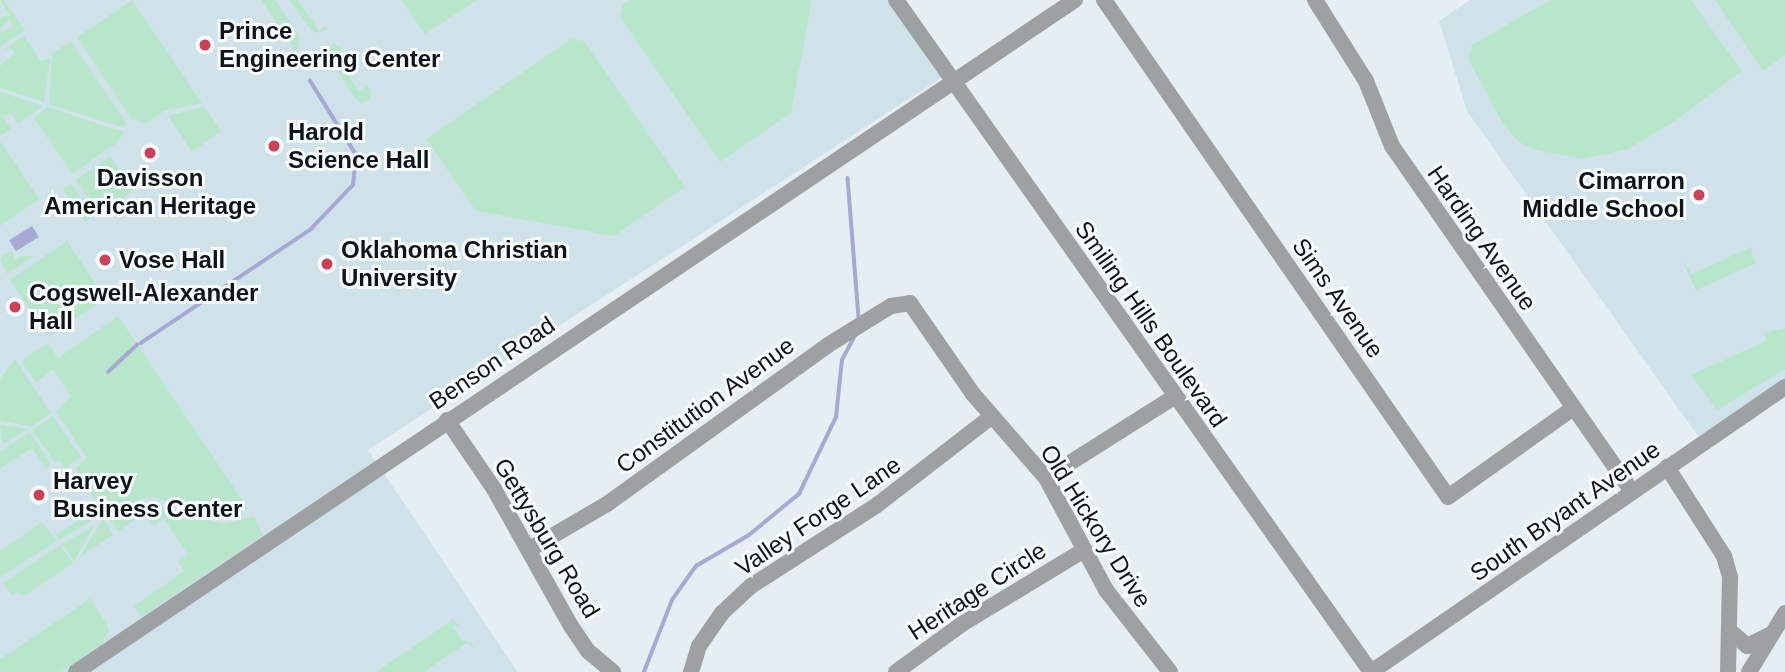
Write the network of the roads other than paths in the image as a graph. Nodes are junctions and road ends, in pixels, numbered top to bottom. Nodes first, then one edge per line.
1 (895, 0) edge
2 (1075, 0) edge
3 (1104, 0) edge
4 (1315, 0) edge
5 (952, 82) junction
6 (910, 303) joint
7 (1785, 387) edge
8 (1174, 397) junction
9 (1573, 409) junction
10 (992, 416) junction
11 (447, 421) junction
12 (1667, 467) junction
13 (1046, 478) junction
14 (1632, 491) junction
15 (530, 549) junction
16 (1084, 550) junction
17 (1785, 612) edge
18 (1730, 631) junction
19 (1772, 633) junction
20 (75, 672) edge
21 (613, 672) edge
22 (691, 672) edge
23 (896, 672) edge
24 (1170, 672) edge
25 (1371, 672) edge
26 (1728, 672) edge
27 (1749, 672) edge

1 - 5 street, Smiling Hills Boulevard
2 - 5 street, Benson Road
3 - 9 street, Sims Avenue
4 - 9 street, Harding Avenue
5 - 8 street, Smiling Hills Boulevard
5 - 11 street, Benson Road
6 - 10 street, Old Hickory Drive
6 - 15 street, Constitution Avenue
7 - 12 street, South Bryant Avenue
8 - 13 street
8 - 25 street, Smiling Hills Boulevard
9 - 14 street, Harding Avenue
10 - 13 street, Old Hickory Drive
10 - 22 street, Valley Forge Lane
11 - 15 street, Gettysburg Road
11 - 20 street, Benson Road
12 - 14 street, South Bryant Avenue
12 - 18 street
13 - 16 street, Old Hickory Drive
14 - 25 street, South Bryant Avenue
15 - 21 street, Gettysburg Road
16 - 23 street, Heritage Circle
16 - 24 street, Old Hickory Drive
17 - 19 street
18 - 19 street
18 - 26 street
19 - 27 street

